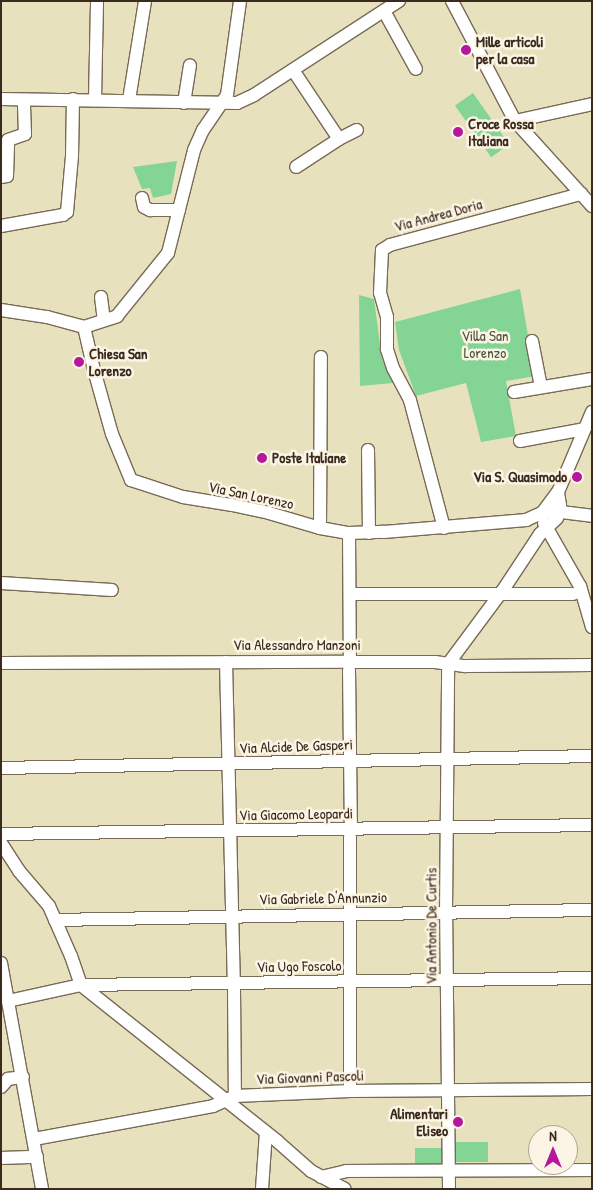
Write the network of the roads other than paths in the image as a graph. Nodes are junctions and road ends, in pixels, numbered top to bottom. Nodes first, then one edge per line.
1 (97, 1) edge
2 (145, 1) edge
3 (240, 1) edge
4 (399, 1) edge
5 (452, 1) edge
6 (384, 11) junction
7 (190, 65) dead end
8 (416, 69) dead end
9 (293, 70) junction
10 (1, 99) edge
11 (24, 100) junction
12 (73, 100) junction
13 (95, 100) junction
14 (129, 100) junction
15 (184, 103) junction
16 (223, 104) junction
17 (592, 104) edge
18 (514, 120) junction
19 (357, 130) dead end
20 (339, 140) junction
21 (296, 167) dead end
22 (1, 177) edge
23 (581, 194) junction
24 (142, 198) dead end
25 (592, 206) edge
26 (178, 210) junction
27 (1, 226) edge
28 (100, 297) dead end
29 (1, 310) edge
30 (104, 320) junction
31 (84, 327) junction
32 (532, 341) dead end
33 (321, 357) dead end
34 (592, 378) edge
35 (541, 387) junction
36 (514, 392) dead end
37 (592, 412) edge
38 (584, 429) junction
39 (520, 441) dead end
40 (368, 450) dead end
41 (558, 492) junction
42 (559, 512) junction
43 (542, 513) junction
44 (577, 516) junction
45 (592, 516) edge
46 (526, 520) junction
47 (320, 528) junction
48 (444, 528) junction
49 (546, 529) junction
50 (349, 533) junction
51 (369, 533) junction
52 (1, 583) edge
53 (112, 590) dead end
54 (350, 594) junction
55 (500, 594) junction
56 (573, 594) dead end
57 (592, 627) edge
58 (226, 662) junction
59 (1, 663) edge
60 (448, 664) junction
61 (592, 664) edge
62 (350, 666) junction
63 (592, 756) edge
64 (446, 758) junction
65 (350, 760) junction
66 (228, 764) junction
67 (1, 768) edge
68 (592, 825) edge
69 (446, 828) junction
70 (231, 831) junction
71 (350, 833) junction
72 (1, 834) edge
73 (1, 843) edge
74 (592, 910) edge
75 (446, 913) junction
76 (350, 914) junction
77 (233, 916) junction
78 (55, 920) junction
79 (1, 963) edge
80 (592, 978) edge
81 (350, 980) junction
82 (447, 981) junction
83 (81, 985) junction
84 (234, 986) junction
85 (8, 1001) junction
86 (23, 1077) junction
87 (4, 1084) edge
88 (592, 1089) edge
89 (350, 1091) junction
90 (448, 1092) junction
91 (230, 1098) junction
92 (266, 1132) junction
93 (34, 1139) junction
94 (37, 1157) junction
95 (1, 1158) edge
96 (592, 1170) edge
97 (449, 1171) junction
98 (321, 1177) junction
99 (42, 1189) edge
100 (262, 1189) edge
101 (345, 1189) edge
102 (449, 1189) edge

1 - 13 street
2 - 14 street
3 - 16 street
4 - 6 street
5 - 18 street
6 - 8 street
6 - 9 street
7 - 15 street
9 - 16 street
9 - 20 street
10 - 11 street
11 - 12 street
11 - 22 street
12 - 13 street
12 - 27 street
13 - 14 street
14 - 15 street
15 - 16 street
16 - 26 street
17 - 18 street
18 - 23 street
19 - 20 street
20 - 21 street
23 - 25 street
23 - 48 street, Via Andrea Doria
24 - 26 street
26 - 30 street
28 - 30 street
29 - 31 street
30 - 31 street
31 - 47 street, Via San Lorenzo
32 - 35 street
33 - 47 street
34 - 35 street
35 - 36 street
37 - 38 street
38 - 39 street
38 - 41 street
40 - 51 street
41 - 42 street
41 - 43 street
42 - 43 street
42 - 44 street
42 - 49 street
43 - 46 street, Via San Lorenzo
43 - 49 street
44 - 45 street
44 - 49 street
46 - 48 street, Via San Lorenzo
46 - 49 street
47 - 50 street, Via San Lorenzo
48 - 51 street, Via San Lorenzo
49 - 55 street
49 - 57 street
50 - 51 street, Via San Lorenzo
50 - 54 street
52 - 53 street
54 - 55 street
54 - 62 street
55 - 56 street
55 - 60 street
58 - 59 street, Via Alessandro Manzoni
58 - 62 street, Via Alessandro Manzoni
58 - 66 street
60 - 61 street, Via Alessandro Manzoni
60 - 62 street, Via Alessandro Manzoni
60 - 64 street, Via Antonio De Curtis
62 - 65 street
63 - 64 street, Via Alcide De Gasperi
64 - 65 street, Via Alcide De Gasperi
64 - 69 street, Via Antonio De Curtis
65 - 66 street, Via Alcide De Gasperi
65 - 71 street
66 - 67 street, Via Alcide De Gasperi
66 - 70 street
68 - 69 street, Via Giacomo Leopardi
69 - 71 street, Via Giacomo Leopardi
69 - 75 street, Via Antonio De Curtis
70 - 71 street, Via Giacomo Leopardi
70 - 72 street, Via Giacomo Leopardi
70 - 77 street
71 - 76 street
73 - 78 street
74 - 75 street, Via Gabriele D'Annunzio
75 - 76 street, Via Gabriele D'Annunzio
75 - 82 street, Via Antonio De Curtis
76 - 77 street, Via Gabriele D'Annunzio
76 - 81 street
77 - 78 street, Via Gabriele D'Annunzio
77 - 84 street
78 - 83 street
79 - 85 street
80 - 82 street, Via Ugo Foscolo
81 - 82 street, Via Ugo Foscolo
81 - 84 street, Via Ugo Foscolo
81 - 89 street
82 - 90 street, Via Antonio De Curtis
83 - 84 street, Via Ugo Foscolo
83 - 85 street, Via Ugo Foscolo
83 - 91 street
84 - 91 street
85 - 86 street
86 - 87 street
86 - 93 street
88 - 90 street, Via Giovanni Pascoli
89 - 90 street, Via Giovanni Pascoli
89 - 91 street, Via Giovanni Pascoli
90 - 97 street, Via Antonio De Curtis
91 - 92 street
91 - 93 street, Via Giovanni Pascoli
92 - 98 street
92 - 100 street
93 - 94 street
94 - 95 street
94 - 99 street
96 - 97 street
97 - 98 street
97 - 102 street, Via Antonio De Curtis
98 - 101 street

